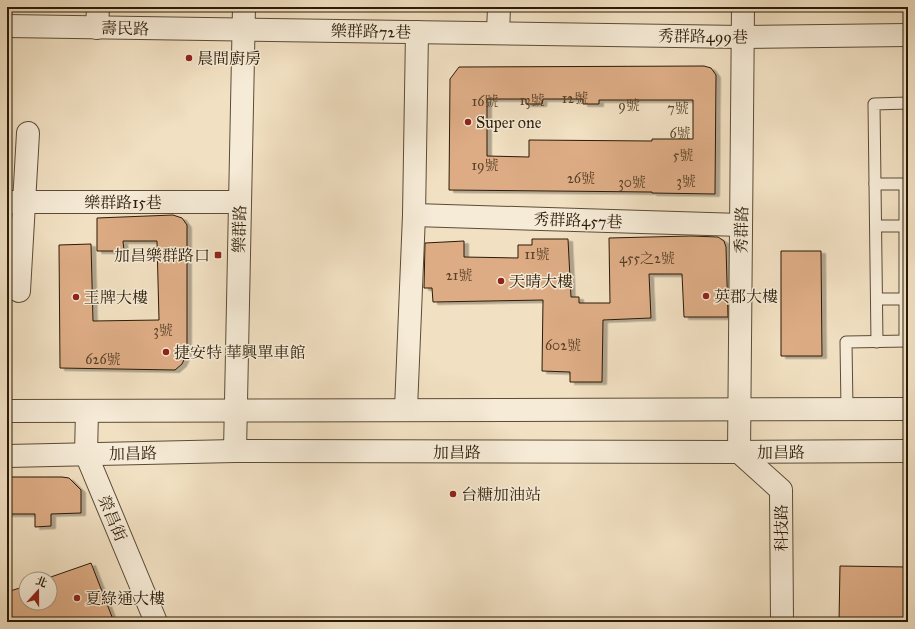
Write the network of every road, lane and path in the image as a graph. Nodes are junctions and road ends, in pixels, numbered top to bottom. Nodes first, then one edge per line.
1 (244, 7) edge
2 (499, 7) edge
3 (743, 7) edge
4 (98, 17) edge
5 (7, 26) edge
6 (243, 29) junction
7 (417, 32) junction
8 (498, 33) junction
9 (908, 35) edge
10 (742, 37) junction
11 (908, 103) edge
12 (28, 133) dead end
13 (875, 184) junction
14 (906, 184) edge
15 (15, 201) edge
16 (239, 202) junction
17 (414, 215) junction
18 (741, 225) junction
19 (876, 226) junction
20 (906, 226) edge
21 (19, 291) dead end
22 (877, 299) junction
23 (906, 299) edge
24 (906, 341) edge
25 (877, 342) junction
26 (406, 409) junction
27 (847, 409) junction
28 (908, 409) edge
29 (235, 410) junction
30 (739, 410) junction
31 (7, 411) edge
32 (87, 411) junction
33 (235, 451) junction
34 (908, 451) edge
35 (739, 452) junction
36 (86, 454) junction
37 (7, 456) edge
38 (156, 622) edge
39 (782, 622) edge

1 - 6 street, 樂群路
2 - 8 street
3 - 10 street, 秀群路
4 - 5 street, 壽民路
4 - 6 street, 壽民路
6 - 7 street, 樂群路72巷
6 - 16 street, 樂群路
7 - 8 street, 樂群路72巷
7 - 17 street
8 - 10 street, 秀群路499巷
9 - 10 street, 秀群路499巷
10 - 18 street, 秀群路
11 - 13 lane
12 - 15 street
13 - 14 lane
13 - 19 lane
14 - 20 lane
15 - 16 street, 樂群路15巷
15 - 21 street
16 - 29 street, 樂群路
17 - 18 street, 秀群路457巷
17 - 26 street
18 - 30 street, 秀群路
19 - 20 lane
19 - 22 lane
20 - 23 lane
22 - 23 lane
22 - 25 lane
23 - 24 lane
24 - 25 lane
25 - 27 lane
26 - 29 street
26 - 30 street
27 - 28 street
27 - 30 street
29 - 32 street
29 - 33 street, 樂群路
30 - 35 street, 秀群路
31 - 32 street
32 - 36 street, 榮昌街
33 - 35 street, 加昌路
33 - 36 street, 加昌路
34 - 35 street, 加昌路
35 - 39 street, 科技路
36 - 37 street, 加昌路
36 - 38 street, 榮昌街

